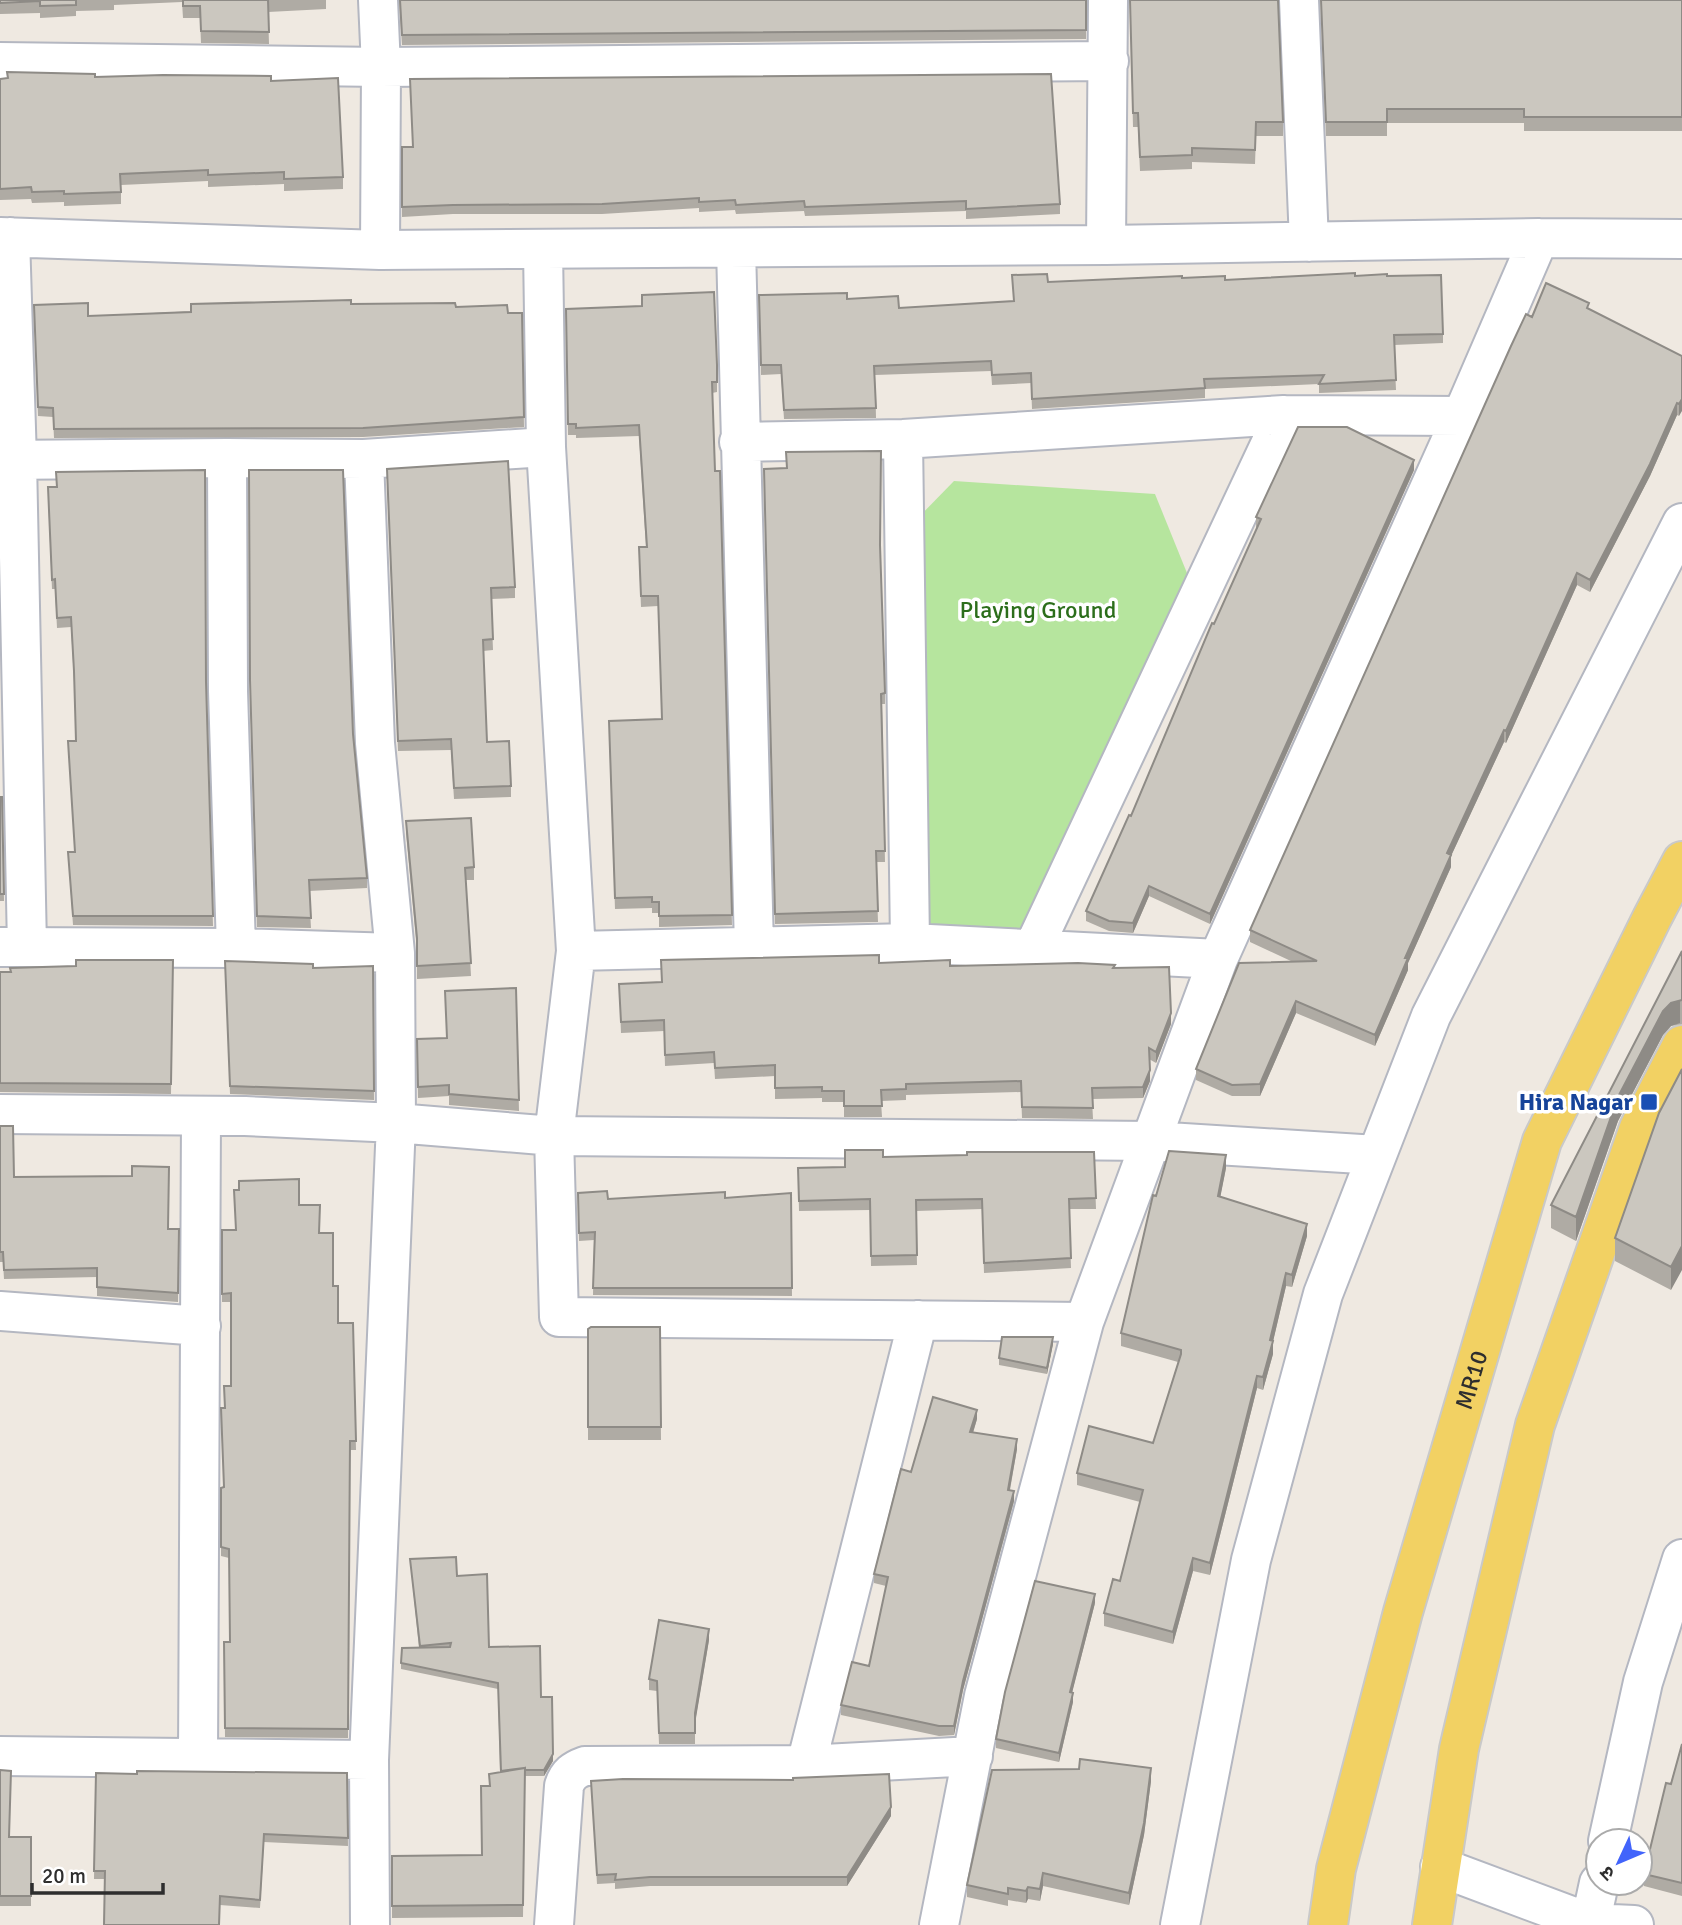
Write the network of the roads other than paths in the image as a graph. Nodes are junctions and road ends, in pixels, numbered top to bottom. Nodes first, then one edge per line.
1 (378, 0) edge
2 (1108, 0) edge
3 (1299, 0) edge
4 (1109, 61) junction
5 (0, 62) edge
6 (381, 67) junction
7 (5, 237) edge
8 (1539, 238) junction
9 (1682, 239) edge
10 (1309, 242) junction
11 (1107, 245) junction
12 (736, 248) junction
13 (543, 249) junction
14 (380, 250) junction
15 (1284, 415) junction
16 (1462, 416) junction
17 (903, 439) junction
18 (739, 442) junction
19 (546, 447) junction
20 (227, 458) junction
21 (364, 459) junction
22 (9, 460) edge
23 (1682, 523) edge
24 (12, 763) edge
25 (1682, 861) edge
26 (910, 943) junction
27 (13, 947) edge
28 (754, 947) junction
29 (236, 948) junction
30 (1033, 949) junction
31 (576, 951) junction
32 (395, 953) junction
33 (1218, 959) junction
34 (1682, 1045) edge
35 (0, 1114) edge
36 (201, 1116) junction
37 (396, 1123) junction
38 (554, 1136) junction
39 (1153, 1141) junction
40 (1377, 1155) junction
41 (0, 1311) edge
42 (918, 1320) junction
43 (1084, 1322) junction
44 (201, 1326) junction
45 (1682, 1559) edge
46 (0, 1756) edge
47 (972, 1756) junction
48 (198, 1759) junction
49 (369, 1759) junction
50 (806, 1765) junction
51 (1611, 1827) edge
52 (1440, 1867) junction
53 (1596, 1897) edge
54 (1590, 1924) edge
55 (370, 1925) edge
56 (554, 1925) edge
57 (939, 1925) edge
58 (1180, 1925) edge
59 (1328, 1925) edge
60 (1432, 1925) edge
61 (1634, 1925) edge

1 - 6 street
2 - 4 street
3 - 10 street
4 - 6 street
4 - 11 street
5 - 6 street
6 - 14 street
7 - 14 street
7 - 22 street
8 - 9 street
8 - 10 street
8 - 16 street
10 - 11 street
11 - 12 street
12 - 13 street
12 - 18 street
13 - 14 street
13 - 19 street
15 - 16 street
15 - 17 street
15 - 30 street
16 - 33 street
17 - 18 street
17 - 26 street
18 - 28 street
19 - 21 street
19 - 31 street
20 - 21 street
20 - 22 street
20 - 29 street
21 - 32 street
22 - 24 street
23 - 40 street
24 - 27 street
25 - 59 main road, MR10
26 - 28 street
26 - 30 street
27 - 29 street
28 - 31 street
29 - 32 street
30 - 33 street
31 - 38 street
32 - 37 street
33 - 39 street
34 - 52 main road
35 - 36 street
36 - 37 street
36 - 44 street
37 - 38 street
37 - 49 street
38 - 39 street
38 - 42 street
39 - 40 street
39 - 43 street
40 - 58 street
41 - 44 street
42 - 43 street
42 - 50 street
43 - 47 street
44 - 48 street
45 - 51 street
46 - 48 street
47 - 50 street
47 - 57 street
48 - 49 street
49 - 55 street
50 - 56 street
52 - 54 street
52 - 60 main road
53 - 54 street
54 - 61 street

